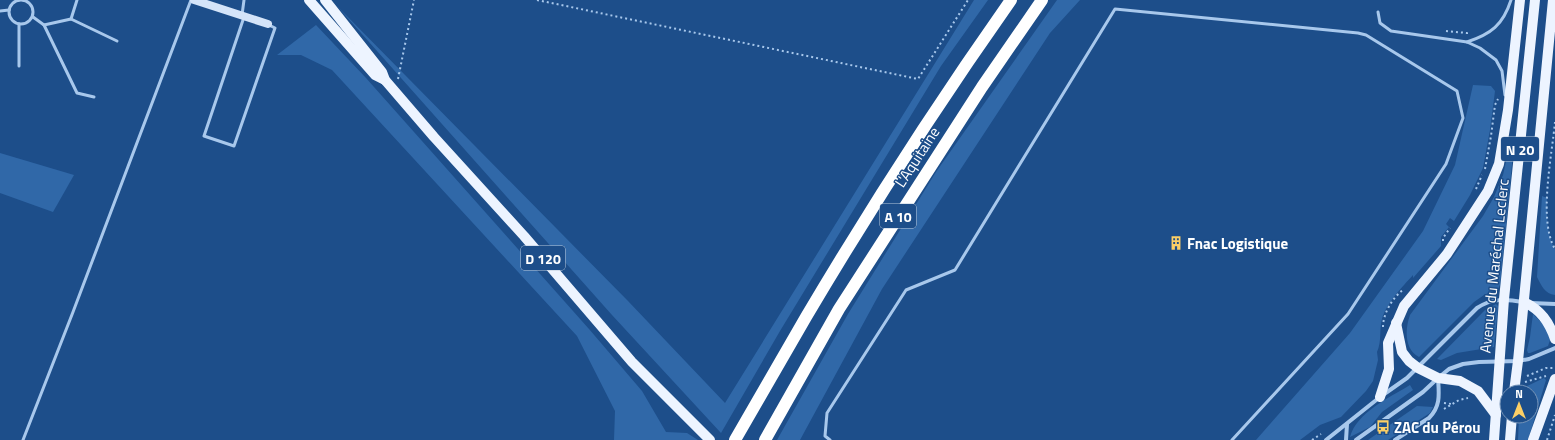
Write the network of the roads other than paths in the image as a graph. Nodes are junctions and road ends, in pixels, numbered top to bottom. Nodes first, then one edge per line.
1 (24, 0) edge
2 (76, 0) edge
3 (193, 0) edge
4 (244, 0) edge
5 (309, 0) edge
6 (325, 0) edge
7 (1012, 0) edge
8 (1042, 0) edge
9 (1511, 0) edge
10 (1520, 0) edge
11 (1535, 0) edge
12 (1554, 0) edge
13 (9, 10) junction
14 (0, 11) edge
15 (1378, 12) dead end
16 (243, 15) junction
17 (33, 17) junction
18 (72, 19) junction
19 (19, 24) junction
20 (268, 24) joint
21 (44, 25) junction
22 (118, 41) dead end
23 (1467, 42) junction
24 (19, 66) dead end
25 (392, 80) junction
26 (94, 97) dead end
27 (1508, 110) junction
28 (1504, 299) junction
29 (1524, 302) junction
30 (1555, 304) edge
31 (1396, 323) junction
32 (1555, 339) edge
33 (1555, 348) edge
34 (1499, 361) junction
35 (1518, 361) junction
36 (1418, 368) junction
37 (1438, 378) junction
38 (1555, 379) edge
39 (1515, 384) edge
40 (1380, 397) junction
41 (1496, 415) junction
42 (1347, 424) junction
43 (1511, 424) edge
44 (707, 437) edge
45 (23, 440) edge
46 (735, 440) edge
47 (765, 440) edge
48 (830, 440) edge
49 (1232, 440) edge
50 (1326, 440) edge
51 (1346, 440) edge
52 (1356, 440) edge
53 (1395, 440) edge
54 (1494, 440) edge
55 (1510, 440) edge
56 (1533, 440) edge

1 - 13 lane
1 - 17 lane
2 - 18 lane
3 - 16 street
3 - 45 lane
4 - 16 lane
5 - 25 main road, D 120
6 - 25 main road, D 120
7 - 46 highway, L'Aquitaine / A 10
8 - 47 highway, L'Aquitaine / A 10
9 - 23 lane
10 - 27 main road
11 - 28 main road, Avenue du Maréchal Leclerc / N 20
12 - 29 main road, N 20
13 - 14 lane
13 - 19 lane
15 - 23 lane
16 - 20 street
16 - 20 lane
17 - 19 lane
17 - 21 lane
18 - 21 lane
18 - 22 lane
19 - 24 lane
21 - 26 lane
23 - 27 lane
25 - 44 main road, D 120
27 - 31 main road
28 - 29 street
28 - 34 main road, Avenue du Maréchal Leclerc / N 20
28 - 36 street
29 - 30 street
29 - 32 main road
29 - 35 main road, N 20
31 - 36 main road
31 - 40 main road
33 - 35 street
34 - 35 street
34 - 37 street
34 - 41 main road, Avenue du Maréchal Leclerc / N 20
35 - 39 main road, N 20
36 - 37 main road
36 - 40 street
37 - 41 main road
37 - 52 street
37 - 53 street
38 - 56 main road
40 - 42 street
41 - 54 main road, Avenue du Maréchal Leclerc / N 20
42 - 50 street
42 - 51 street
43 - 55 main road
48 - 49 lane

